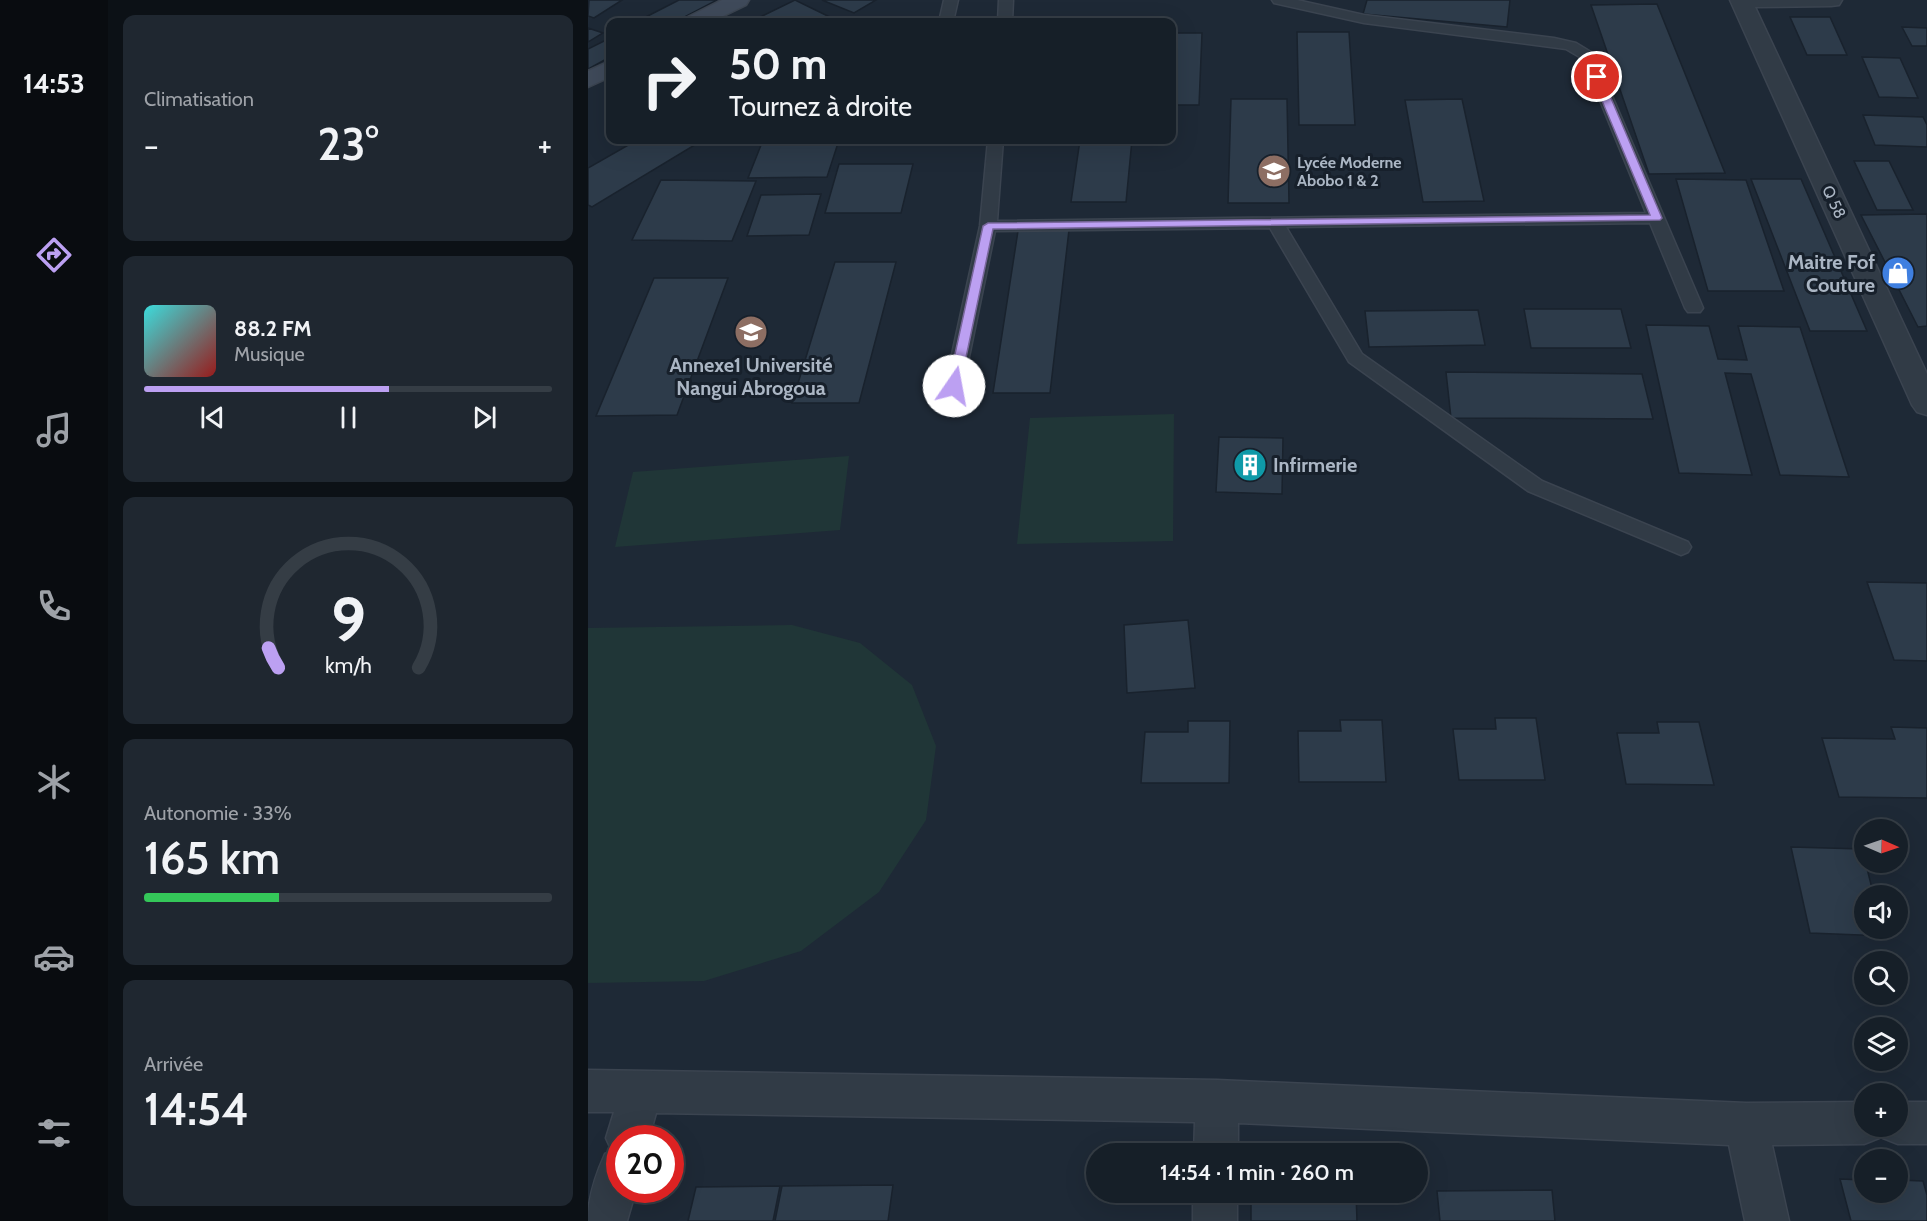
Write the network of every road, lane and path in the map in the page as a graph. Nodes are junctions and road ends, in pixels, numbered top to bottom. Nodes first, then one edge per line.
1 (738, 0) edge
2 (951, 0) edge
3 (1006, 0) edge
4 (1279, 0) edge
5 (1831, 0) edge
6 (1742, 1) edge
7 (704, 18) edge
8 (947, 18) edge
9 (1005, 18) edge
10 (606, 70) edge
11 (588, 80) edge
12 (995, 144) edge
13 (1657, 218) junction
14 (1275, 223) junction
15 (988, 226) junction
16 (1694, 308) dead end
17 (1898, 340) junction
18 (1927, 340) edge
19 (954, 386) dead end
20 (1927, 405) edge
21 (1681, 547) dead end
22 (588, 1091) edge
23 (641, 1091) junction
24 (1217, 1101) junction
25 (1854, 1123) edge
26 (1908, 1123) edge
27 (1927, 1123) edge
28 (1746, 1124) junction
29 (632, 1125) edge
30 (1216, 1143) edge
31 (610, 1203) edge
32 (1215, 1203) edge
33 (605, 1221) edge
34 (1215, 1221) edge
35 (1767, 1221) edge

1 - 7 street
2 - 8 lane
3 - 9 lane
4 - 13 lane
5 - 6 street
6 - 17 street, Q 58
10 - 11 street
12 - 15 lane
13 - 14 lane
13 - 16 lane
14 - 15 lane
14 - 21 lane
15 - 19 lane
17 - 18 street
17 - 20 street, Q 58
22 - 23 street
23 - 24 street
23 - 29 street
24 - 28 street
24 - 30 street
25 - 28 street
26 - 27 street
28 - 35 street
31 - 33 street
32 - 34 street

